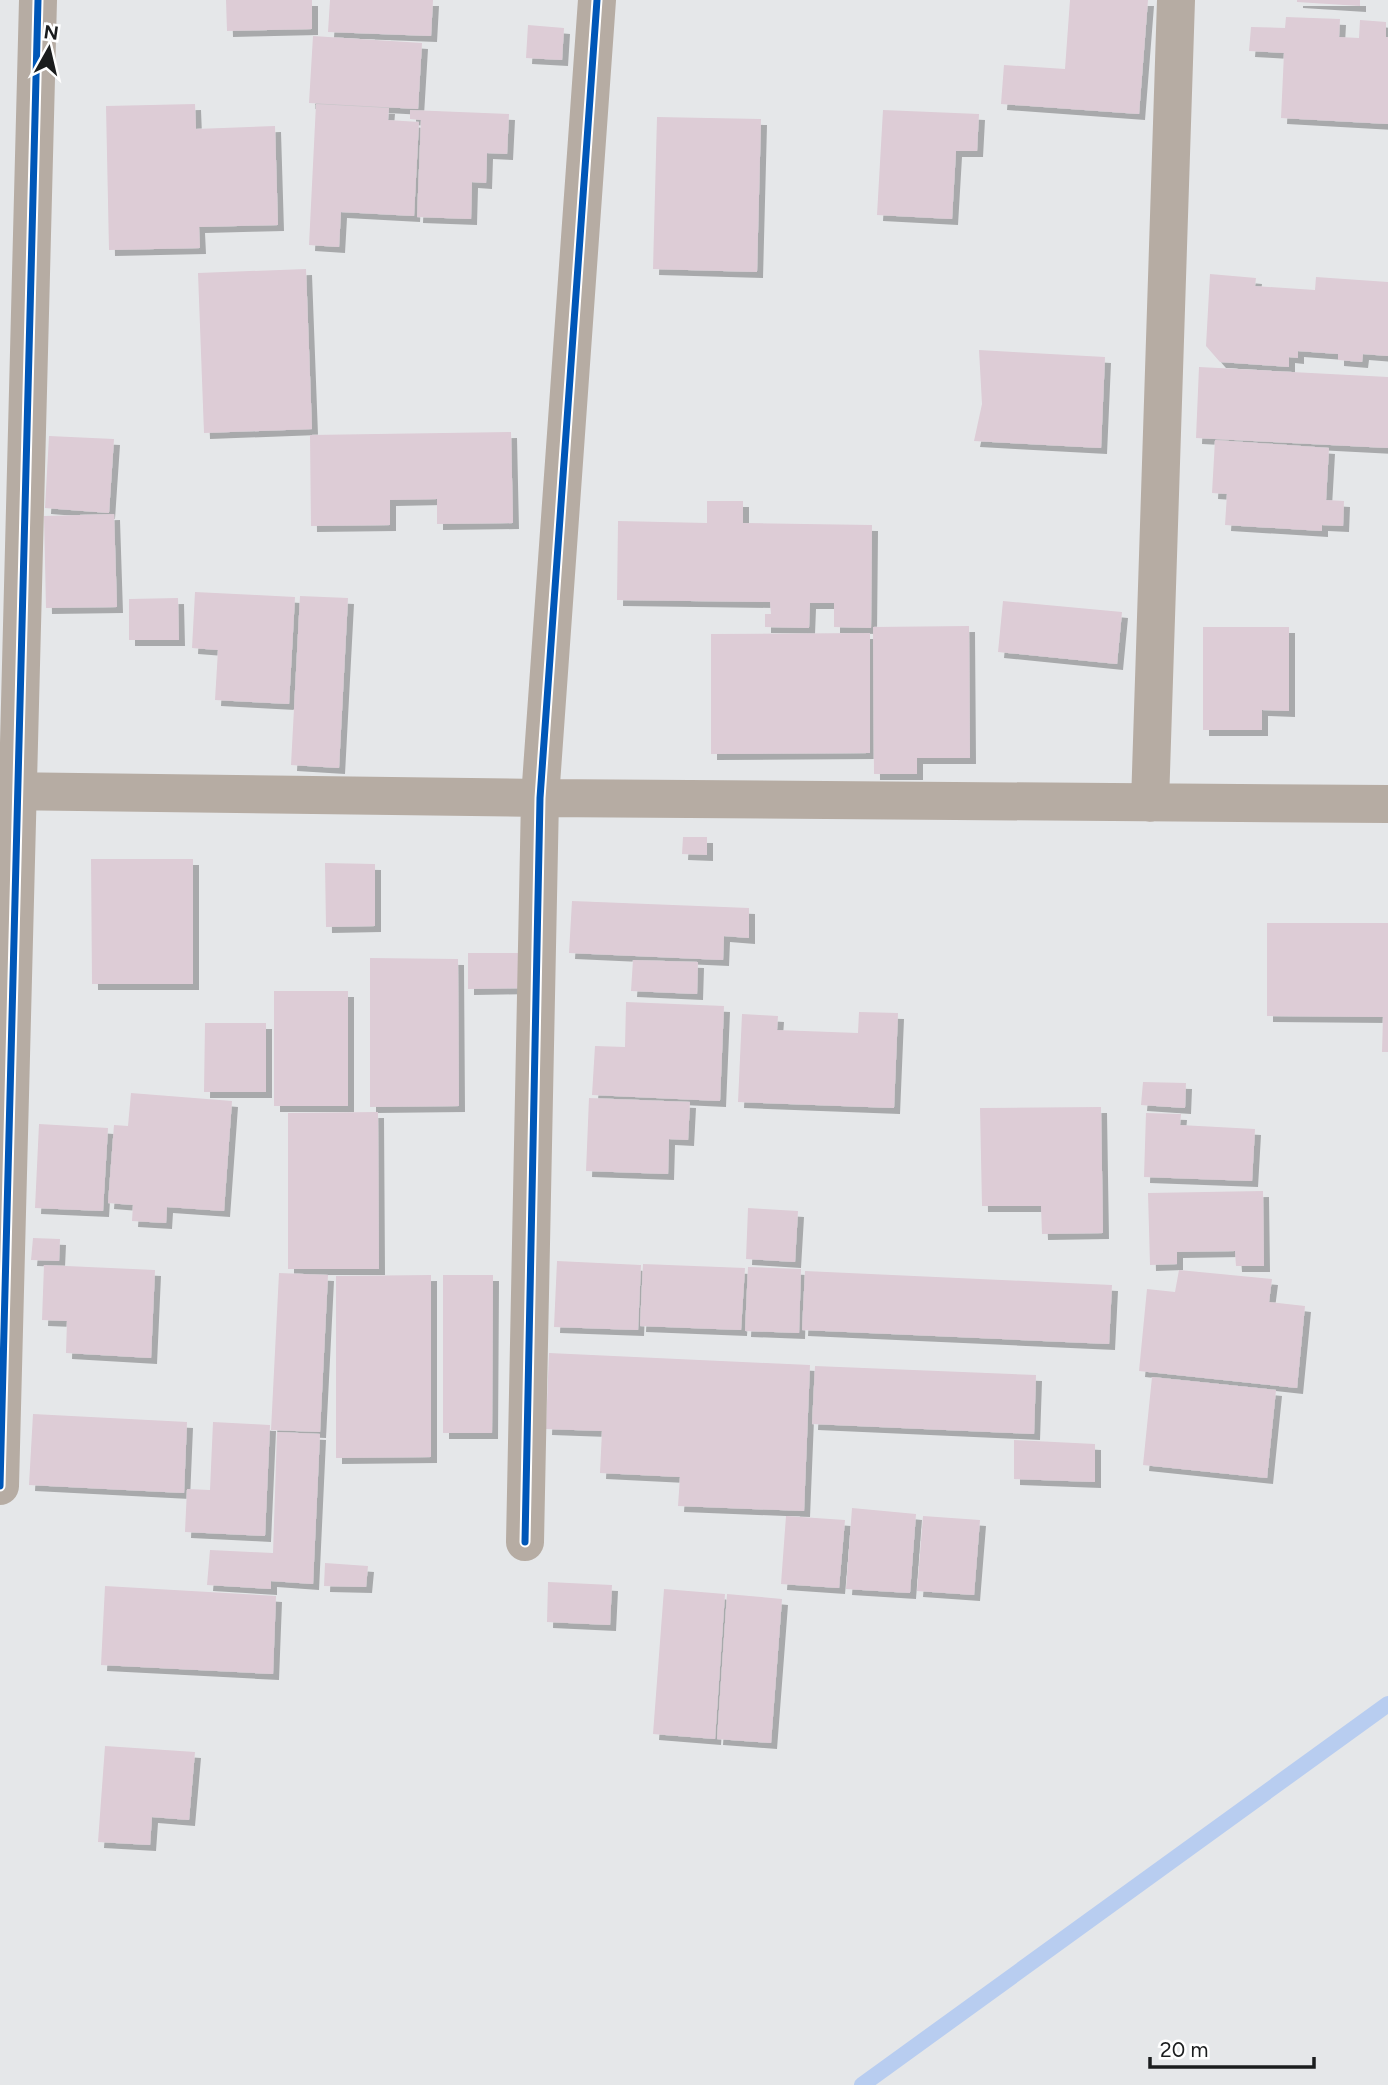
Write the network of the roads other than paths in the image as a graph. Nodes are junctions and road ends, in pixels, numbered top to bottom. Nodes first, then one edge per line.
1 (38, 0) edge
2 (597, 0) edge
3 (1176, 0) edge
4 (9, 792) edge
5 (540, 798) junction
6 (1150, 803) junction
7 (1388, 804) edge
8 (0, 1486) edge
9 (525, 1542) dead end

1 - 4 street
2 - 5 street
3 - 6 street
4 - 5 street
4 - 8 street
5 - 6 street
5 - 9 street
6 - 7 street

